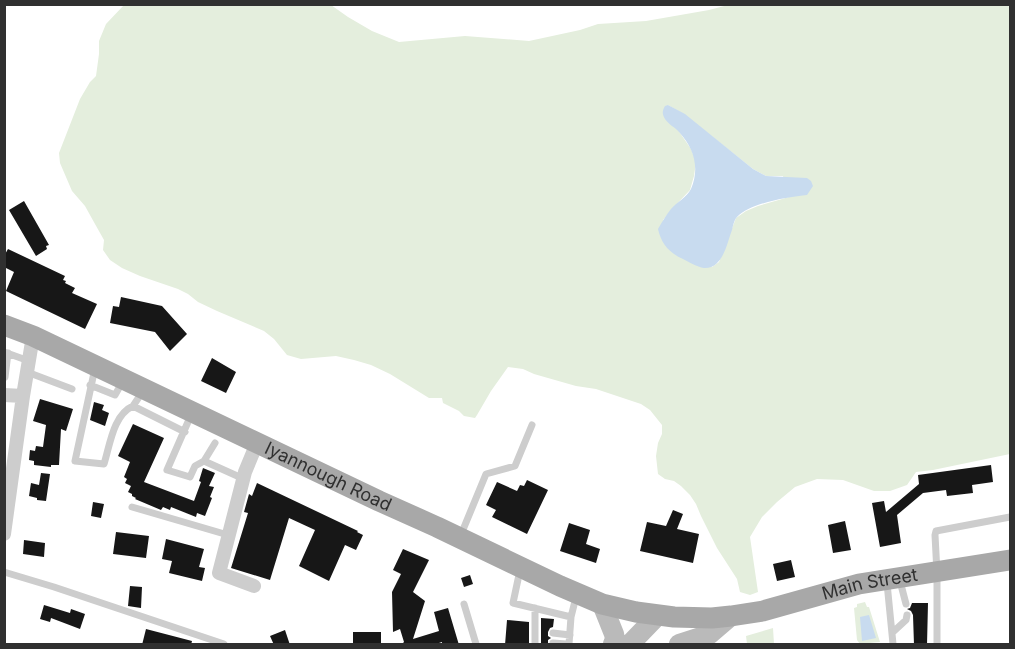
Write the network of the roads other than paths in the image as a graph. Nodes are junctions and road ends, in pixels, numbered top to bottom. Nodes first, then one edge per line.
1 (4, 325) edge
2 (33, 336) junction
3 (6, 352) edge
4 (28, 367) junction
5 (93, 376) junction
6 (5, 377) edge
7 (72, 388) dead end
8 (4, 394) edge
9 (23, 396) junction
10 (139, 398) junction
11 (189, 422) junction
12 (532, 425) dead end
13 (215, 443) dead end
14 (257, 443) junction
15 (204, 461) junction
16 (9, 471) edge
17 (244, 479) junction
18 (132, 507) dead end
19 (1011, 517) edge
20 (4, 534) edge
21 (228, 535) junction
22 (460, 538) junction
23 (1011, 560) edge
24 (521, 567) junction
25 (4, 572) edge
26 (937, 573) junction
27 (893, 579) junction
28 (254, 586) dead end
29 (577, 594) junction
30 (464, 604) dead end
31 (602, 604) junction
32 (906, 604) dead end
33 (535, 608) junction
34 (907, 615) dead end
35 (657, 616) junction
36 (731, 616) junction
37 (572, 617) junction
38 (893, 632) junction
39 (553, 633) dead end
40 (570, 635) junction
41 (536, 642) edge
42 (552, 643) dead end
43 (224, 645) edge
44 (476, 645) edge
45 (568, 645) edge
46 (613, 645) edge
47 (630, 645) edge
48 (679, 645) edge
49 (894, 645) edge
50 (938, 645) edge

1 - 2 main road, Iyannough Road
2 - 4 street
2 - 5 main road, Iyannough Road
3 - 4 lane
3 - 6 lane
4 - 7 lane
4 - 9 street
5 - 10 main road, Iyannough Road
5 - 10 lane
8 - 9 street
9 - 16 street
10 - 11 main road, Iyannough Road
11 - 14 main road, Iyannough Road
11 - 15 lane
12 - 22 lane
13 - 15 lane
14 - 17 street
14 - 22 main road, Iyannough Road
15 - 17 lane
16 - 20 street
17 - 21 street
18 - 21 lane
19 - 26 lane
21 - 28 street
22 - 24 main road, Iyannough Road
23 - 26 main road, Main Street
24 - 29 main road, Iyannough Road
24 - 33 lane
25 - 43 lane
26 - 27 main road, Main Street
26 - 50 lane
27 - 32 lane
27 - 36 main road, Main Street
27 - 38 lane
29 - 31 main road, Iyannough Road
29 - 37 lane
30 - 44 lane
31 - 35 main road, Iyannough Road
31 - 46 main road
33 - 37 lane
33 - 41 lane
34 - 38 lane
35 - 36 main road, Main Street
35 - 47 main road
36 - 48 main road
37 - 40 lane
38 - 49 lane
39 - 40 lane
40 - 45 lane
42 - 45 lane

